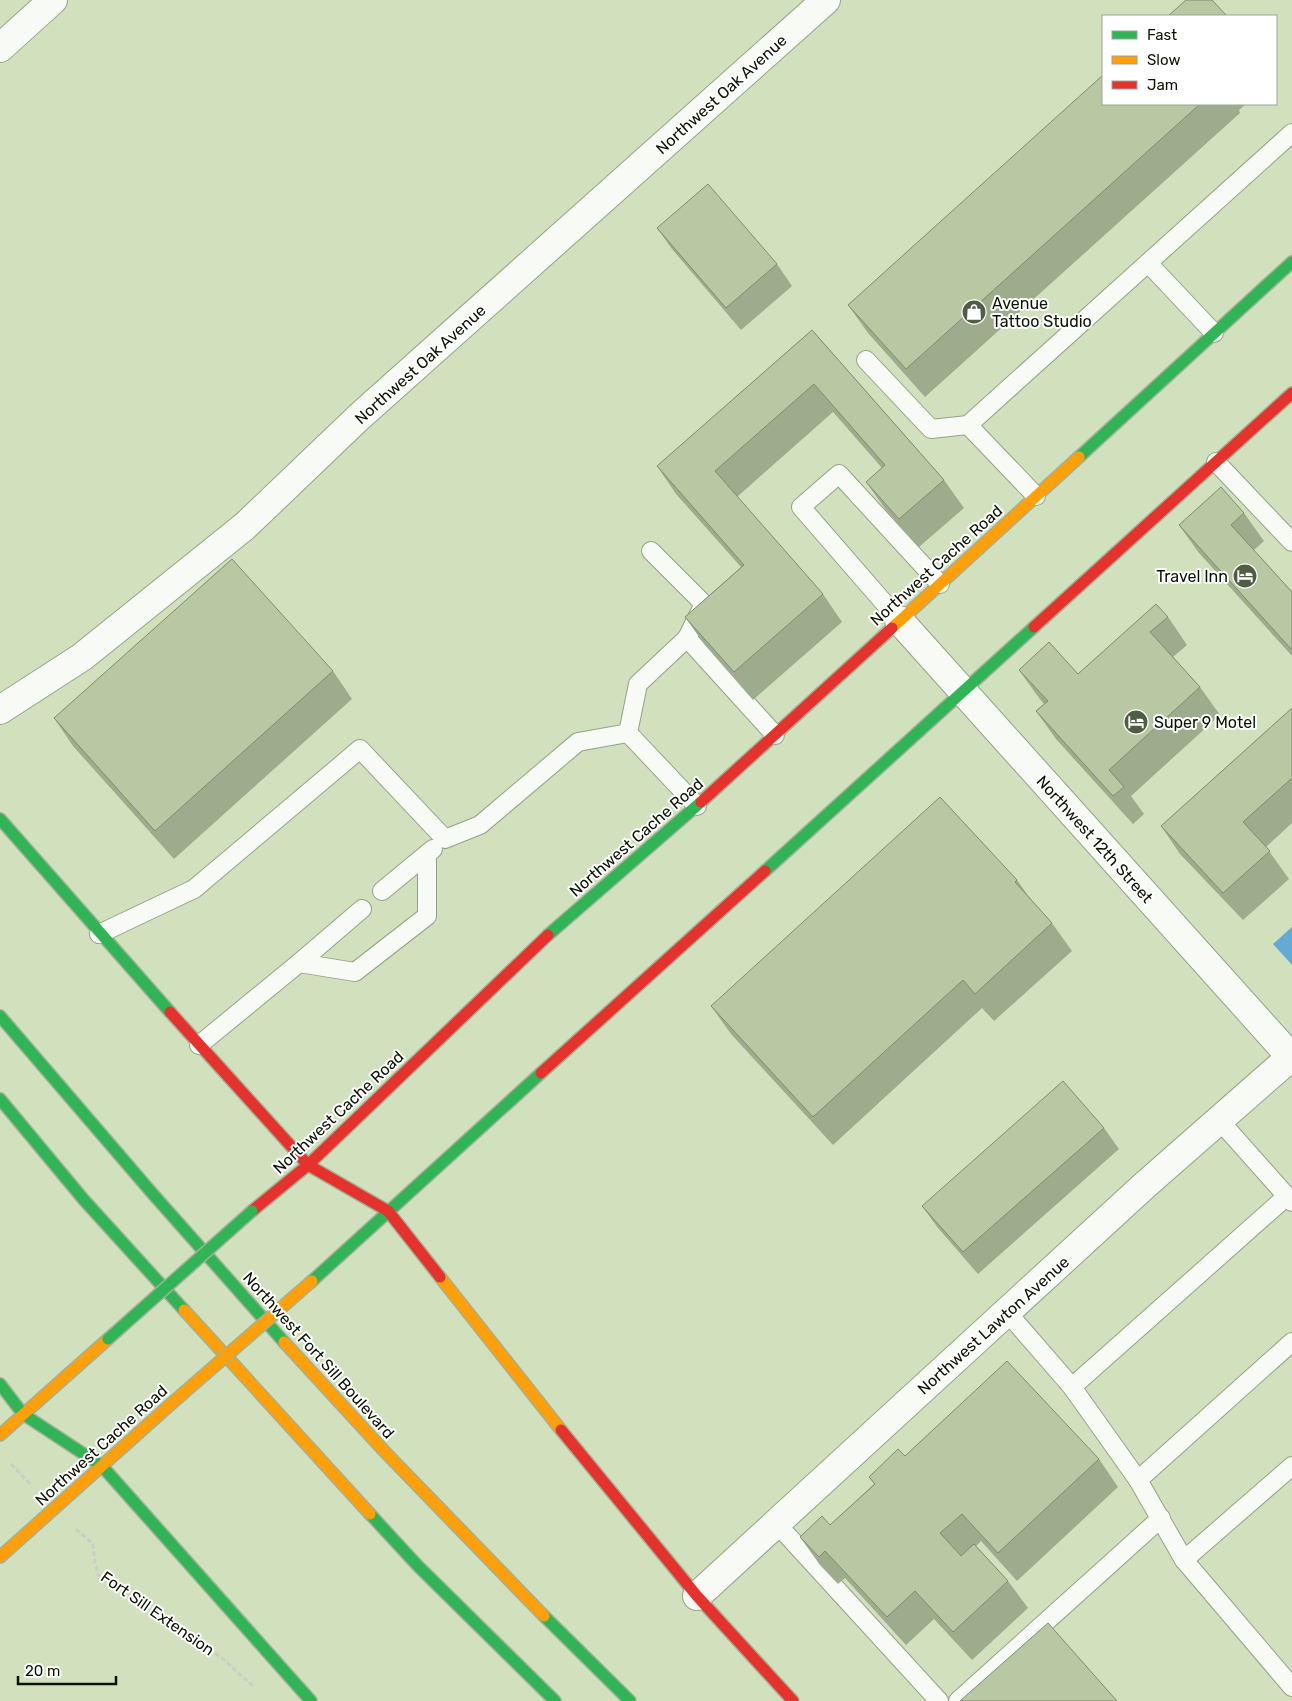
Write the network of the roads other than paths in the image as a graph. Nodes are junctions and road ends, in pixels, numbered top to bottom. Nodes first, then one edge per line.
1 (53, 0) edge
2 (826, 0) edge
3 (0, 48) edge
4 (1292, 133) edge
5 (1292, 262) edge
6 (1149, 264) junction
7 (1214, 333) junction
8 (866, 360) dead end
9 (1291, 395) edge
10 (968, 425) junction
11 (1216, 462) junction
12 (1036, 496) junction
13 (1292, 542) edge
14 (651, 551) dead end
15 (940, 584) junction
16 (899, 620) junction
17 (687, 638) junction
18 (963, 692) junction
19 (0, 710) edge
20 (628, 733) junction
21 (775, 735) junction
22 (697, 806) junction
23 (0, 819) edge
24 (445, 839) junction
25 (427, 854) junction
26 (382, 891) dead end
27 (362, 909) dead end
28 (99, 934) junction
29 (299, 963) junction
30 (0, 1016) edge
31 (199, 1045) junction
32 (1292, 1057) edge
33 (0, 1098) edge
34 (1219, 1120) junction
35 (308, 1165) junction
36 (1290, 1199) edge
37 (388, 1211) junction
38 (1007, 1312) junction
39 (1292, 1342) edge
40 (0, 1384) edge
41 (1072, 1387) junction
42 (23, 1414) junction
43 (0, 1435) edge
44 (102, 1466) junction
45 (1292, 1466) edge
46 (1138, 1480) junction
47 (1161, 1518) junction
48 (776, 1523) junction
49 (0, 1557) edge
50 (1184, 1560) junction
51 (697, 1596) junction
52 (1292, 1687) edge
53 (311, 1701) edge
54 (554, 1701) edge
55 (630, 1701) edge
56 (793, 1701) edge
57 (939, 1701) edge
58 (958, 1701) edge

1 - 3 street
2 - 19 street, Northwest Oak Avenue
4 - 6 lane
5 - 7 main road, Northwest Cache Road
6 - 7 lane
6 - 10 lane
7 - 12 main road, Northwest Cache Road
8 - 10 lane
9 - 11 main road, Northwest Cache Road
10 - 12 lane
11 - 13 lane
11 - 18 main road, Northwest Cache Road
12 - 15 main road, Northwest Cache Road
14 - 17 lane
15 - 16 main road, Northwest Cache Road
15 - 16 lane
16 - 18 street, Northwest 12th Street
16 - 21 main road, Northwest Cache Road
17 - 20 lane
17 - 21 lane
18 - 32 street, Northwest 12th Street
18 - 37 main road, Northwest Cache Road
20 - 22 lane
20 - 24 lane
21 - 22 main road, Northwest Cache Road
22 - 35 main road, Northwest Cache Road
23 - 28 main road
24 - 25 lane
24 - 28 lane
25 - 26 lane
25 - 29 lane
27 - 29 lane
28 - 31 main road
29 - 31 lane
30 - 55 main road, Northwest Fort Sill Boulevard
31 - 35 main road
32 - 34 street, Northwest Lawton Avenue
33 - 54 main road
34 - 36 lane
34 - 38 street, Northwest Lawton Avenue
35 - 37 main road
35 - 42 main road, Northwest Cache Road, bridge
36 - 41 lane
37 - 44 main road, Northwest Cache Road, bridge
37 - 51 main road
38 - 41 lane
38 - 48 street, Northwest Lawton Avenue
39 - 46 lane
40 - 42 main road
41 - 46 lane
42 - 43 main road, Northwest Cache Road
42 - 44 main road
44 - 49 main road, Northwest Cache Road
44 - 53 main road
45 - 50 lane
46 - 47 lane
47 - 50 lane
47 - 58 lane
48 - 51 street, Northwest Lawton Avenue
48 - 57 lane
50 - 52 lane
51 - 56 main road

